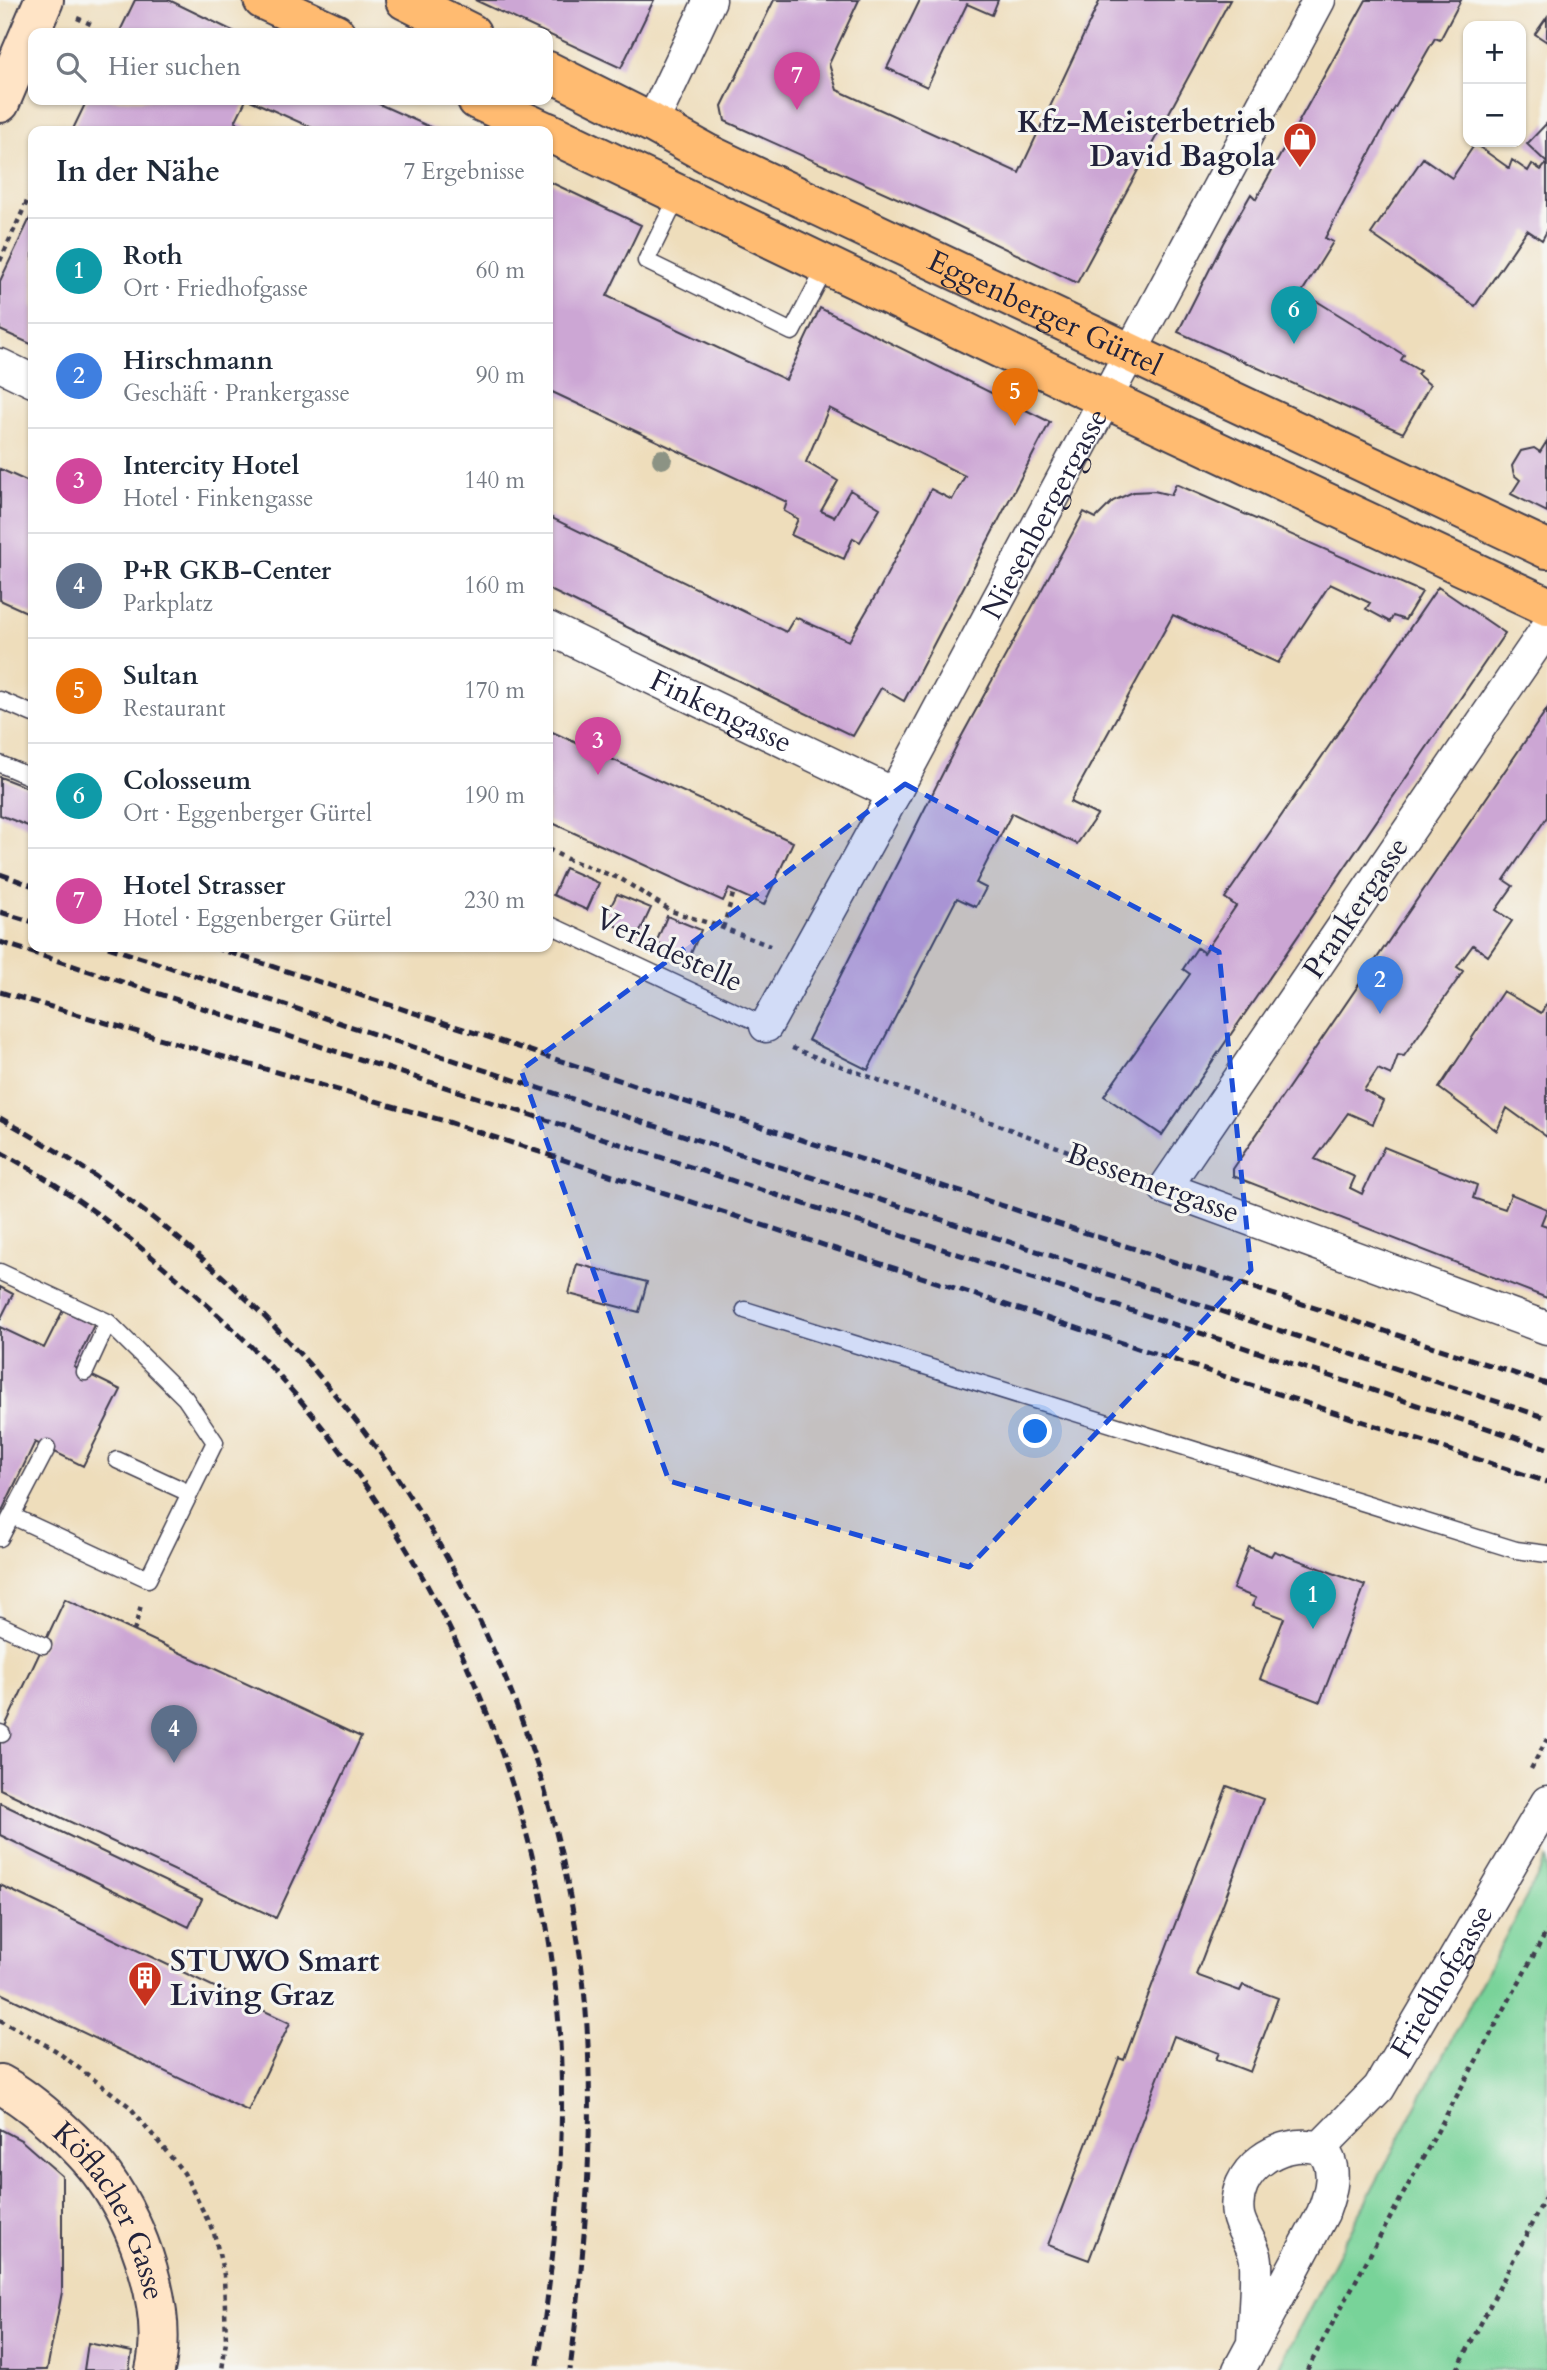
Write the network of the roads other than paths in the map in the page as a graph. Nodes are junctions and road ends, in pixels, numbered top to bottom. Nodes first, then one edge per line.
1 (44, 0) edge
2 (263, 0) edge
3 (405, 0) edge
4 (710, 0) edge
5 (1319, 0) edge
6 (32, 28) edge
7 (324, 28) edge
8 (461, 28) edge
9 (28, 37) edge
10 (553, 73) edge
11 (0, 103) edge
12 (489, 105) edge
13 (653, 123) junction
14 (533, 126) edge
15 (553, 135) edge
16 (679, 194) junction
17 (827, 265) junction
18 (1130, 352) junction
19 (0, 365) edge
20 (28, 379) edge
21 (1105, 398) junction
22 (1547, 549) edge
23 (1547, 606) edge
24 (1547, 628) edge
25 (553, 630) edge
26 (0, 700) edge
27 (28, 712) edge
28 (0, 764) edge
29 (28, 776) edge
30 (894, 794) junction
31 (553, 926) edge
32 (766, 1026) joint
33 (1165, 1188) joint
34 (0, 1272) edge
35 (745, 1310) dead end
36 (108, 1322) junction
37 (1547, 1328) edge
38 (85, 1373) dead end
39 (47, 1448) dead end
40 (117, 1460) dead end
41 (189, 1493) junction
42 (12, 1516) junction
43 (0, 1538) edge
44 (1547, 1553) edge
45 (0, 1625) edge
46 (43, 1645) dead end
47 (1547, 1802) edge
48 (0, 2084) edge
49 (1320, 2148) junction
50 (1246, 2356) edge
51 (155, 2370) edge

1 - 6 street
2 - 7 main road
3 - 8 main road
4 - 13 street
5 - 18 street, Niesenbergergasse
9 - 11 street
10 - 13 main road, Eggenberger Gürtel
12 - 14 main road, Eggenberger Gürtel
13 - 18 main road, Eggenberger Gürtel
15 - 16 main road, Eggenberger Gürtel
16 - 17 main road, Eggenberger Gürtel
16 - 17 lane
17 - 21 main road, Eggenberger Gürtel
18 - 21 street, Niesenbergergasse
18 - 22 main road, Eggenberger Gürtel
19 - 20 street
21 - 23 main road, Eggenberger Gürtel
21 - 30 street, Niesenbergergasse
24 - 33 street, Prankergasse
25 - 30 street, Finkengasse
26 - 27 lane
28 - 29 lane
30 - 32 street, Niesenbergergasse
31 - 32 lane, Verladestelle
33 - 37 street, Bessemergasse
34 - 36 lane
35 - 44 lane
36 - 38 lane
36 - 41 lane
39 - 42 lane
40 - 41 lane
41 - 42 lane
42 - 43 lane
45 - 46 lane
47 - 49 street, Friedhofgasse
48 - 51 street, Köflacher Gasse
49 - 50 street
49 - 50 street

